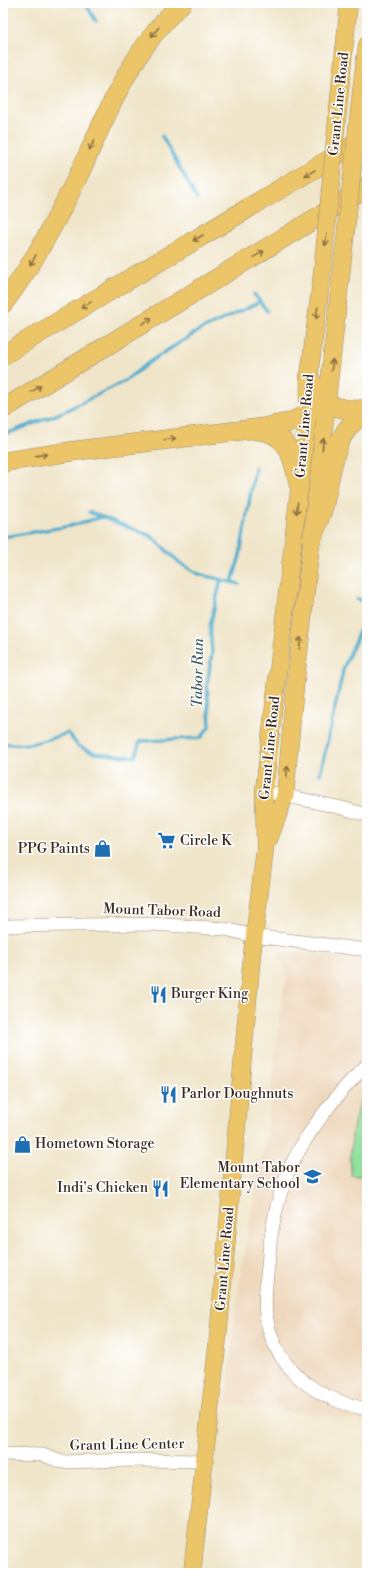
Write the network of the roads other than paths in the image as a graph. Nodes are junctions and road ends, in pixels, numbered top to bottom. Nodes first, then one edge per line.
1 (182, 3) edge
2 (349, 3) edge
3 (367, 45) edge
4 (367, 137) edge
5 (367, 188) edge
6 (3, 304) edge
7 (3, 355) edge
8 (309, 378) junction
9 (328, 404) junction
10 (3, 409) edge
11 (367, 409) edge
12 (367, 412) edge
13 (308, 414) junction
14 (242, 431) junction
15 (3, 462) edge
16 (299, 485) junction
17 (312, 539) junction
18 (264, 791) junction
19 (285, 796) junction
20 (367, 815) edge
21 (265, 849) junction
22 (3, 926) edge
23 (254, 936) junction
24 (367, 950) edge
25 (367, 1065) edge
26 (367, 1409) edge
27 (3, 1454) edge
28 (205, 1461) junction
29 (192, 1573) edge

1 -> 6 highway
2 -> 8 main road, Grant Line Road, bridge
9 -> 3 main road, Grant Line Road, bridge
4 -> 7 highway
10 -> 5 highway
8 - 9 highway
8 - 13 main road, Grant Line Road
9 - 11 highway
9 - 13 highway
17 -> 9 main road, Grant Line Road
12 - 17 highway
13 - 14 highway
13 - 16 main road, Grant Line Road
15 -> 14 highway
14 - 16 highway
16 -> 18 main road, Grant Line Road
19 -> 17 main road, Grant Line Road
18 - 19 street
18 - 21 main road, Grant Line Road
19 - 20 street
19 - 21 main road, Grant Line Road
21 - 23 main road, Grant Line Road
22 - 23 street, Mount Tabor Road
23 - 24 street, Mount Tabor Road
23 - 28 main road, Grant Line Road
25 - 26 street
27 - 28 street, Grant Line Center
28 - 29 main road, Grant Line Road

